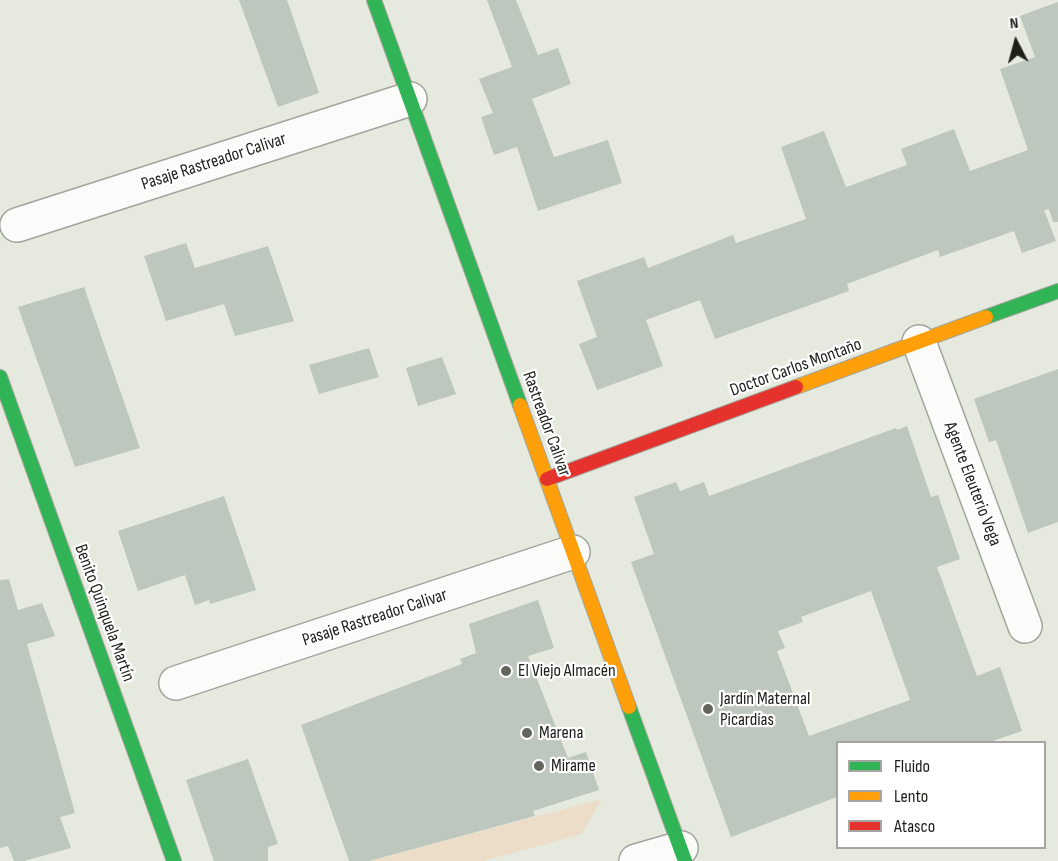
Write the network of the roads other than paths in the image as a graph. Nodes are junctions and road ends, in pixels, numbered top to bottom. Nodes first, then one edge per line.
1 (374, 0) edge
2 (410, 99) junction
3 (17, 225) dead end
4 (1058, 291) edge
5 (919, 342) junction
6 (0, 377) edge
7 (547, 479) junction
8 (573, 552) junction
9 (1025, 626) dead end
10 (176, 683) dead end
11 (683, 855) edge
12 (174, 861) edge
13 (636, 861) edge

1 - 2 street, Rastreador Calivar
2 - 3 street, Pasaje Rastreador Calivar
2 - 7 street, Rastreador Calivar
4 - 5 street, Doctor Carlos Montaño
5 - 7 street, Doctor Carlos Montaño
5 - 9 street, Agente Eleuterio Vega
6 - 12 street, Benito Quinquela Martín
7 - 8 street, Rastreador Calivar
8 - 10 street, Pasaje Rastreador Calivar
8 - 11 street, Rastreador Calivar
11 - 13 street

